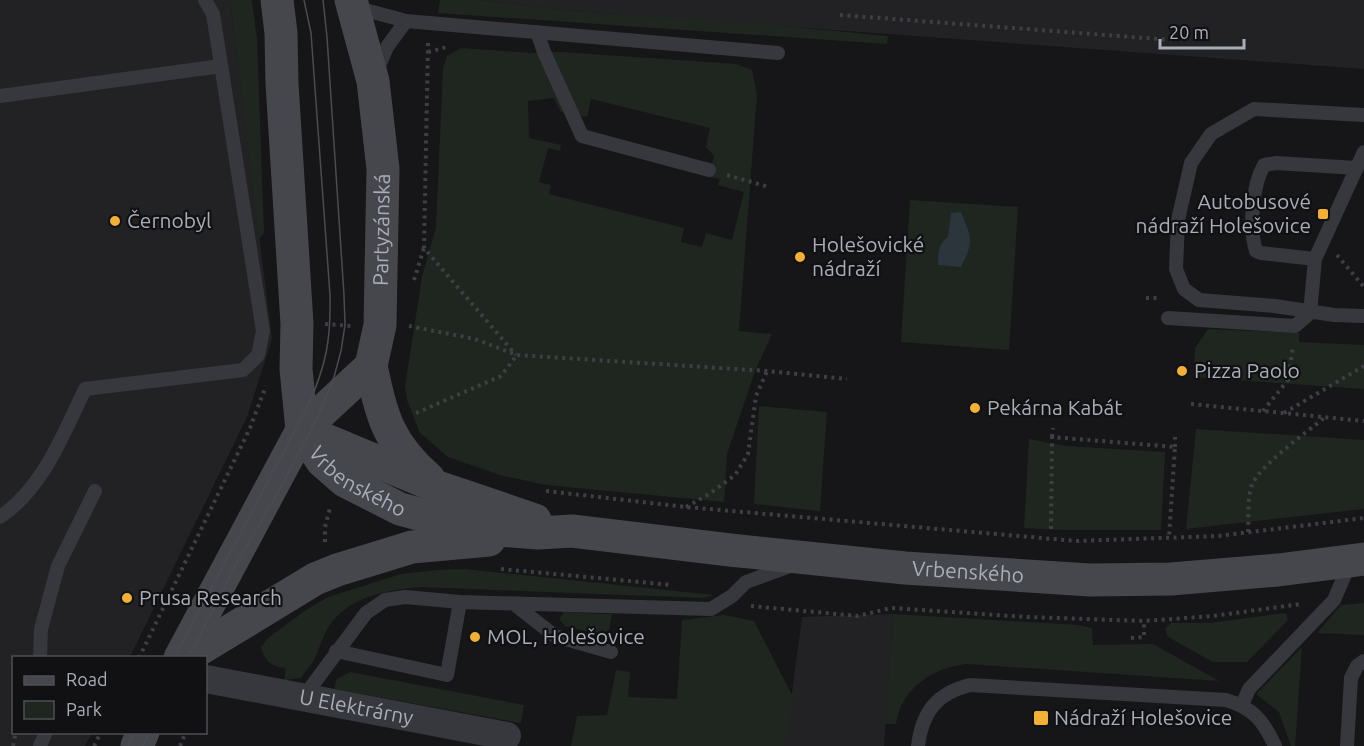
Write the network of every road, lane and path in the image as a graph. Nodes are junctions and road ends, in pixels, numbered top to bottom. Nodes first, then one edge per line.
1 (205, 0) edge
2 (277, 0) edge
3 (353, 3) edge
4 (840, 15) dead end
5 (406, 21) junction
6 (537, 32) junction
7 (429, 34) dead end
8 (1172, 40) dead end
9 (778, 53) dead end
10 (221, 66) junction
11 (373, 81) junction
12 (0, 96) edge
13 (1364, 115) edge
14 (1364, 152) edge
15 (1357, 168) junction
16 (709, 170) joint
17 (769, 187) dead end
18 (1322, 242) junction
19 (1315, 259) junction
20 (1364, 287) edge
21 (1310, 313) junction
22 (1364, 316) edge
23 (1168, 318) dead end
24 (317, 324) dead end
25 (357, 326) dead end
26 (407, 326) dead end
27 (1294, 339) dead end
28 (517, 355) junction
29 (371, 366) junction
30 (1364, 366) edge
31 (767, 371) junction
32 (269, 378) dead end
33 (847, 379) dead end
34 (1191, 404) dead end
35 (1263, 411) junction
36 (412, 414) dead end
37 (1283, 414) junction
38 (1324, 418) junction
39 (1364, 421) edge
40 (1053, 428) dead end
41 (302, 430) junction
42 (1052, 437) junction
43 (1175, 437) dead end
44 (1175, 447) junction
45 (438, 488) junction
46 (540, 490) dead end
47 (94, 491) dead end
48 (334, 500) dead end
49 (686, 507) junction
50 (0, 517) edge
51 (1364, 518) edge
52 (1051, 530) dead end
53 (572, 531) junction
54 (1248, 532) junction
55 (1168, 537) junction
56 (328, 551) dead end
57 (811, 558) junction
58 (1357, 560) edge
59 (1334, 600) junction
60 (460, 602) junction
61 (514, 604) junction
62 (1131, 638) dead end
63 (336, 651) junction
64 (611, 652) dead end
65 (40, 656) edge
66 (139, 656) edge
67 (181, 656) edge
68 (185, 656) edge
69 (1364, 661) edge
70 (207, 679) edge
71 (303, 698) junction
72 (1242, 705) junction
73 (507, 736) dead end
74 (918, 746) edge
75 (1275, 746) edge
76 (1347, 746) edge

1 - 10 lane
2 - 41 main road
3 - 5 lane
3 - 11 main road, Partyzánská
4 - 8 path
5 - 6 lane
5 - 11 lane
6 - 9 lane
6 - 16 lane
7 - 28 path
10 - 12 lane
10 - 50 lane
11 - 29 main road, Partyzánská
13 - 21 lane
14 - 15 lane
15 - 18 lane
15 - 19 lane
16 - 17 path
18 - 19 lane
18 - 20 path
19 - 21 lane
21 - 22 lane
21 - 23 lane
24 - 25 path
26 - 28 path
27 - 35 path
28 - 31 path
28 - 36 path
29 - 41 main road
29 - 45 main road, Vrbenského
30 - 37 path
31 - 33 path
31 - 49 path
32 - 66 path
34 - 35 path
35 - 37 path
37 - 38 path
38 - 39 path
38 - 54 path
40 - 42 path
41 - 45 main road, Vrbenského
41 - 53 main road, Vrbenského
41 - 67 main road
42 - 44 path
42 - 52 path
43 - 44 path
44 - 55 path
45 - 53 main road, Vrbenského
46 - 49 path
47 - 65 lane
48 - 56 path
49 - 55 path
51 - 54 path
53 - 57 main road, Vrbenského
53 - 68 main road, Vrbenského
54 - 55 path
57 - 58 main road, Vrbenského
57 - 61 lane
58 - 59 lane
59 - 62 path
59 - 72 lane
60 - 61 lane
60 - 63 lane
60 - 63 lane
61 - 64 lane
63 - 71 lane
69 - 76 lane
70 - 71 street, U Elektrárny
71 - 73 street, U Elektrárny
72 - 74 lane
72 - 75 lane

